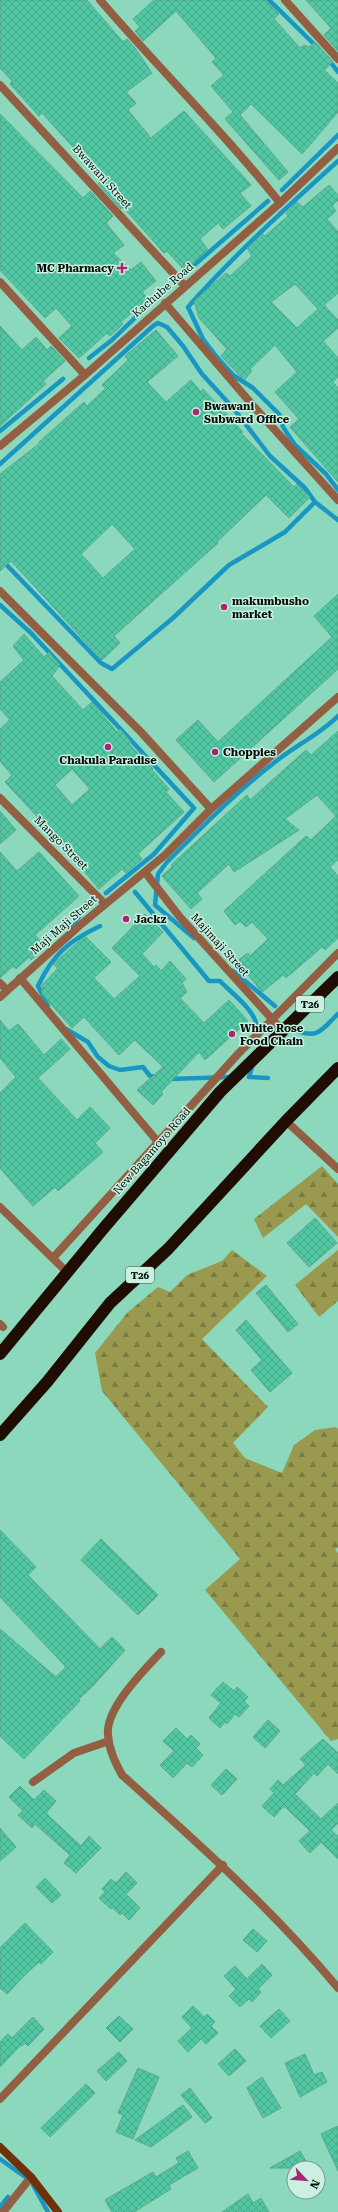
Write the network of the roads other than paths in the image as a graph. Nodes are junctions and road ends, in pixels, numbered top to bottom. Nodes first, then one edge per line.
1 (100, 0) edge
2 (285, 0) edge
3 (338, 60) edge
4 (0, 85) edge
5 (338, 148) edge
6 (280, 203) junction
7 (0, 282) edge
8 (185, 286) junction
9 (165, 303) junction
10 (85, 375) junction
11 (0, 446) edge
12 (338, 500) edge
13 (0, 591) edge
14 (338, 696) edge
15 (0, 798) edge
16 (211, 809) junction
17 (145, 872) junction
18 (106, 904) junction
19 (338, 953) edge
20 (338, 977) edge
21 (20, 978) junction
22 (0, 983) edge
23 (7, 990) junction
24 (0, 997) edge
25 (272, 1019) junction
26 (282, 1030) junction
27 (338, 1068) edge
28 (286, 1121) junction
29 (158, 1142) junction
30 (338, 1169) edge
31 (0, 1207) edge
32 (53, 1258) junction
33 (67, 1272) junction
34 (0, 1354) edge
35 (0, 1435) edge
36 (161, 1652) dead end
37 (109, 1741) junction
38 (33, 1782) dead end
39 (223, 1865) junction
40 (338, 1988) edge
41 (0, 2100) edge
42 (0, 2147) edge
43 (31, 2177) junction
44 (2, 2212) edge
45 (58, 2212) edge

1 - 6 street
2 - 3 street
4 - 8 street, Bwawani Street
5 - 6 street, Kachube Road
6 - 8 street, Kachube Road
7 - 10 street
8 - 9 street, Kachube Road
9 - 10 street, Kachube Road
9 - 12 street
10 - 11 street, Kachube Road
13 - 16 street
14 - 16 street, Maji Maji Street
15 - 18 street, Mango Street
16 - 17 street, Maji Maji Street
17 - 18 street, Maji Maji Street
17 - 25 street, Majimaji Street
18 - 21 street, Maji Maji Street
19 - 25 street
20 - 26 highway, New Bagamoyo Road / T26
21 - 23 street, Maji Maji Street
21 - 29 street
22 - 23 street
23 - 24 street, Maji Maji Street
25 - 26 street, Majimaji Street
25 - 29 street
26 - 33 highway, New Bagamoyo Road / T26
27 - 28 highway, T26
28 - 30 street
28 - 35 highway, T26
29 - 32 street
31 - 32 street
32 - 33 street
33 - 34 highway, New Bagamoyo Road / T26
36 - 37 street
37 - 38 street
37 - 39 street
39 - 40 street
39 - 41 street
42 - 43 main road
43 - 44 street
43 - 45 main road

